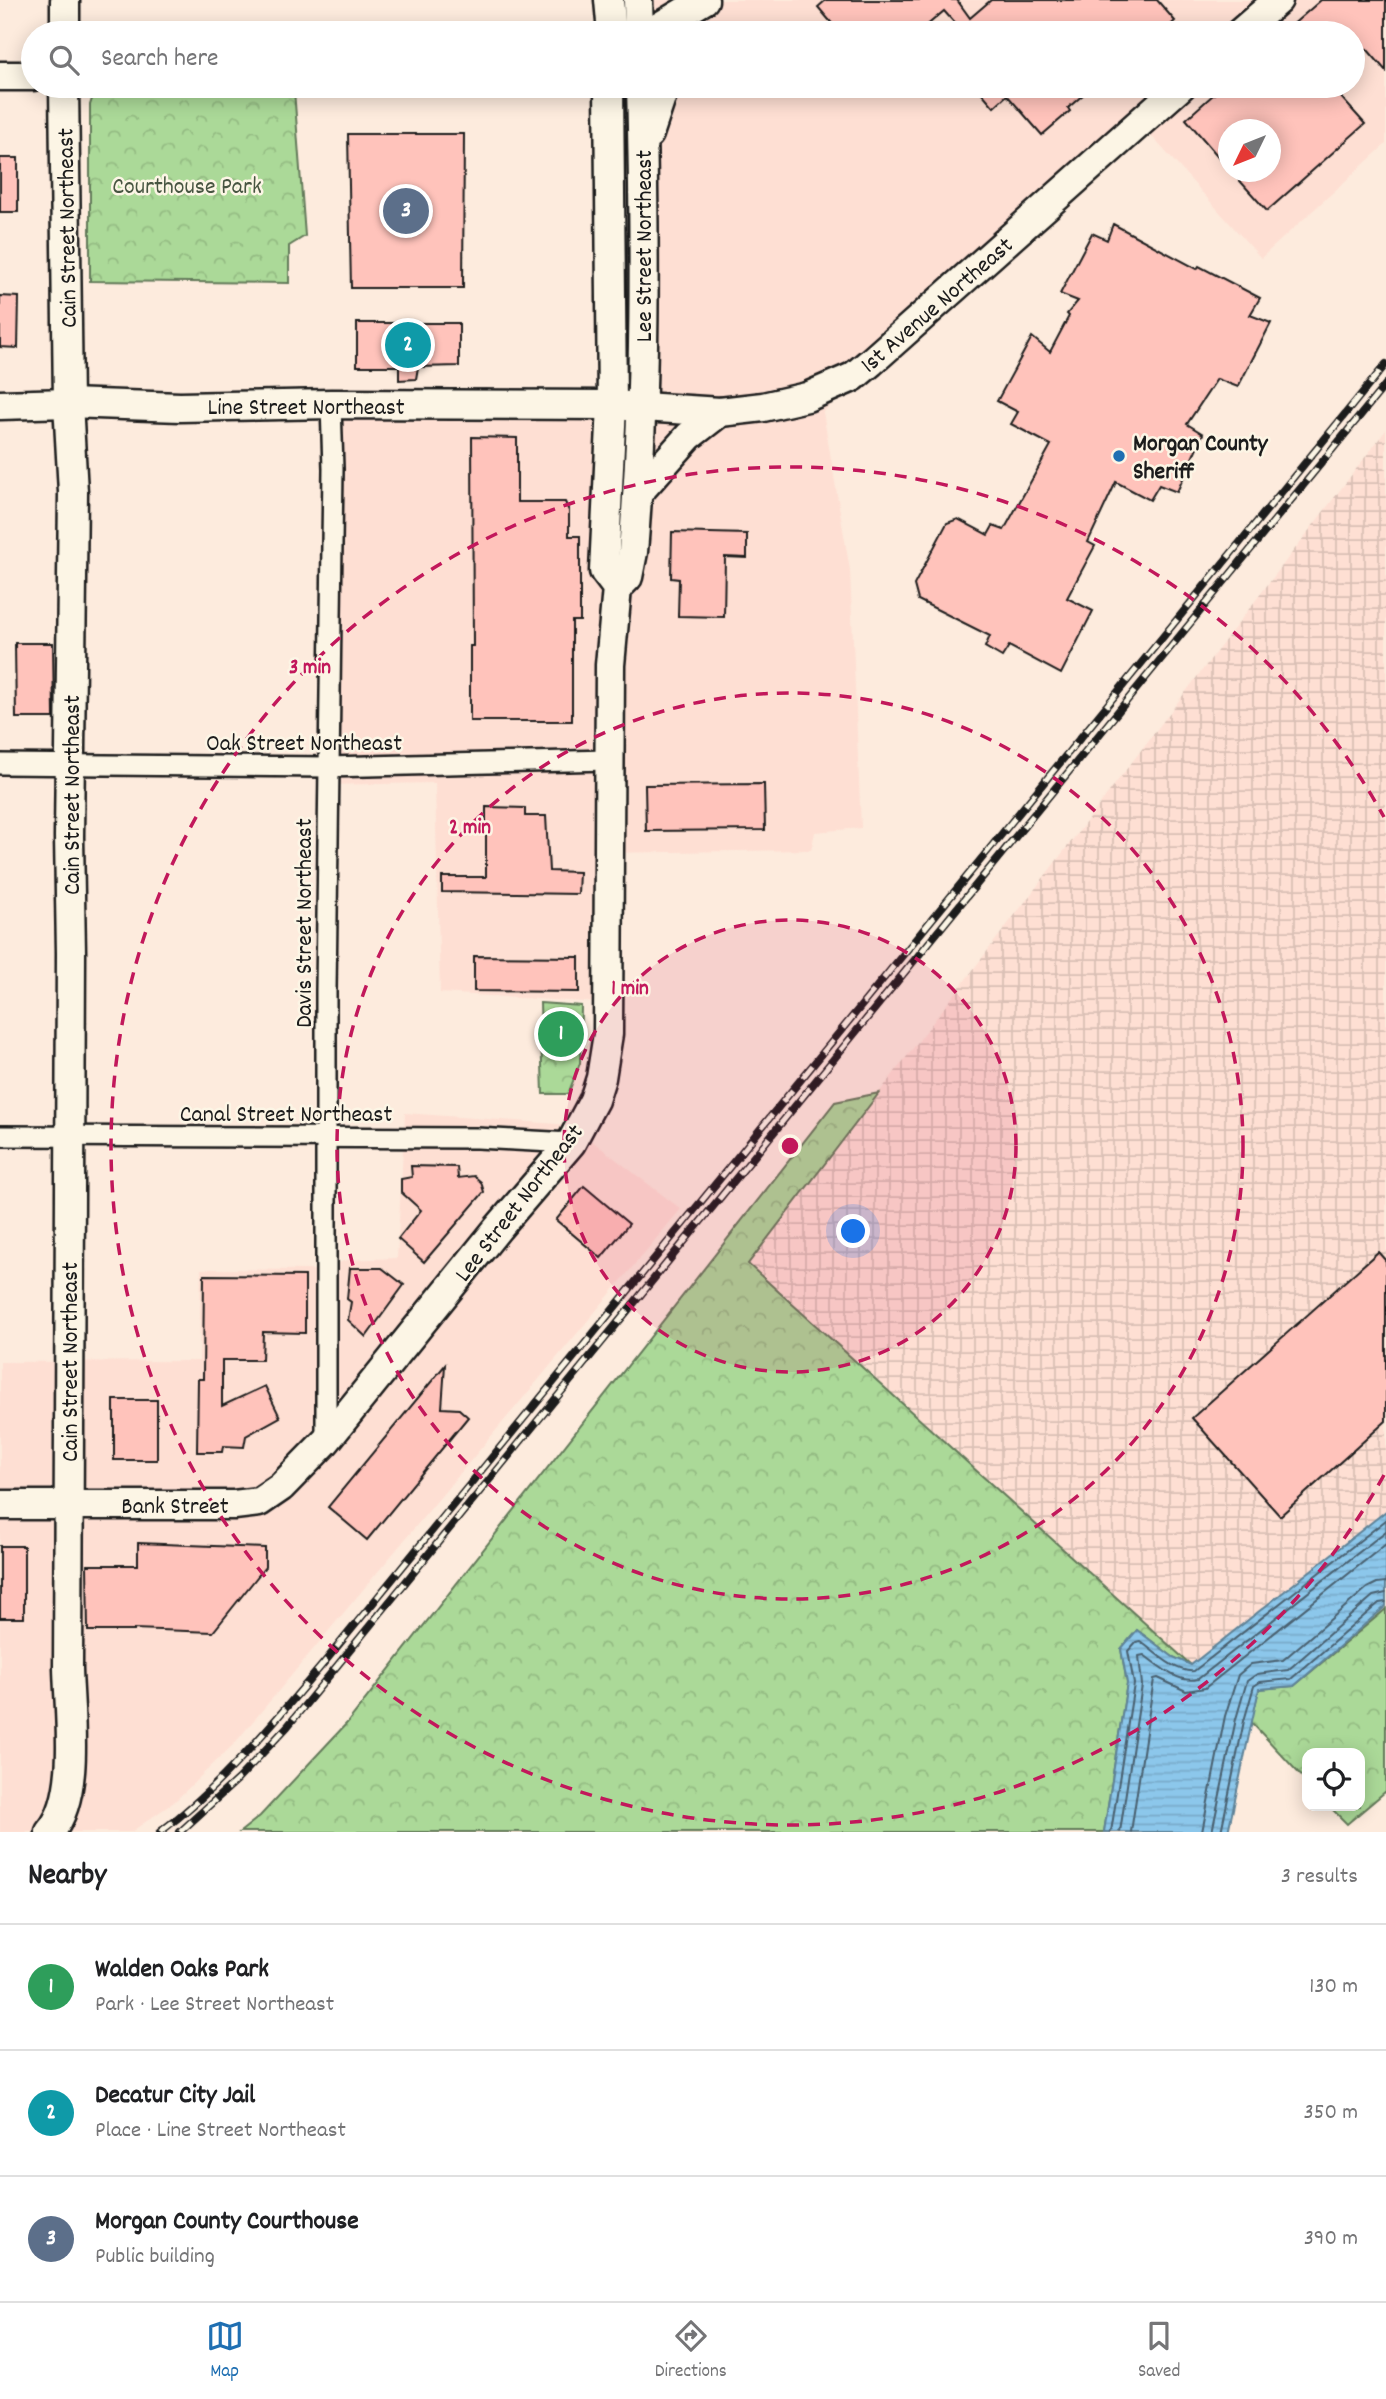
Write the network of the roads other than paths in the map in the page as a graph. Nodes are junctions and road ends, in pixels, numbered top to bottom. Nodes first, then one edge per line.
1 (65, 0) edge
2 (609, 0) edge
3 (638, 0) edge
4 (704, 0) edge
5 (709, 0) edge
6 (1278, 0) edge
7 (65, 21) edge
8 (611, 21) edge
9 (639, 21) edge
10 (669, 21) edge
11 (698, 21) edge
12 (1254, 21) edge
13 (0, 76) edge
14 (21, 76) edge
15 (64, 98) edge
16 (609, 98) edge
17 (641, 98) edge
18 (661, 98) edge
19 (1167, 98) edge
20 (643, 153) junction
21 (68, 403) junction
22 (331, 404) junction
23 (0, 405) edge
24 (612, 405) junction
25 (641, 406) junction
26 (720, 412) junction
27 (638, 493) junction
28 (617, 588) junction
29 (608, 761) junction
30 (0, 764) edge
31 (70, 766) junction
32 (328, 767) junction
33 (0, 1136) edge
34 (70, 1136) junction
35 (327, 1138) junction
36 (571, 1143) junction
37 (326, 1441) junction
38 (0, 1505) edge
39 (68, 1505) junction
40 (50, 1832) edge

1 - 7 street
2 - 8 street
3 - 9 street
4 - 10 street
5 - 11 street
6 - 12 street
13 - 14 street
15 - 21 street, Cain Street Northeast
16 - 24 street, Lee Street Northeast
17 - 20 street, Lee Street Northeast
18 - 20 street
19 - 26 street, 1st Avenue Northeast
20 - 25 street, Lee Street Northeast
21 - 22 street, Line Street Northeast
21 - 23 street, Line Street Northeast
21 - 31 street, Cain Street Northeast
22 - 24 street, Line Street Northeast
22 - 32 street, Davis Street Northeast
24 - 25 street
24 - 28 street, Lee Street Northeast
25 - 26 street, 1st Avenue Northeast
25 - 27 street, Lee Street Northeast
26 - 27 street
27 - 28 street, Lee Street Northeast
28 - 29 street, Lee Street Northeast
29 - 32 street, Oak Street Northeast
29 - 36 street, Lee Street Northeast
30 - 31 street, Oak Street Northeast
31 - 32 street, Oak Street Northeast
31 - 34 street, Cain Street Northeast
32 - 35 street, Davis Street Northeast
33 - 34 street, Canal Street Northeast
34 - 35 street, Canal Street Northeast
34 - 39 street, Cain Street Northeast
35 - 36 street, Canal Street Northeast
35 - 37 street, Davis Street Northeast
36 - 37 street, Lee Street Northeast
37 - 39 street, Bank Street
38 - 39 street, Bank Street
39 - 40 street, Cain Street Northeast

